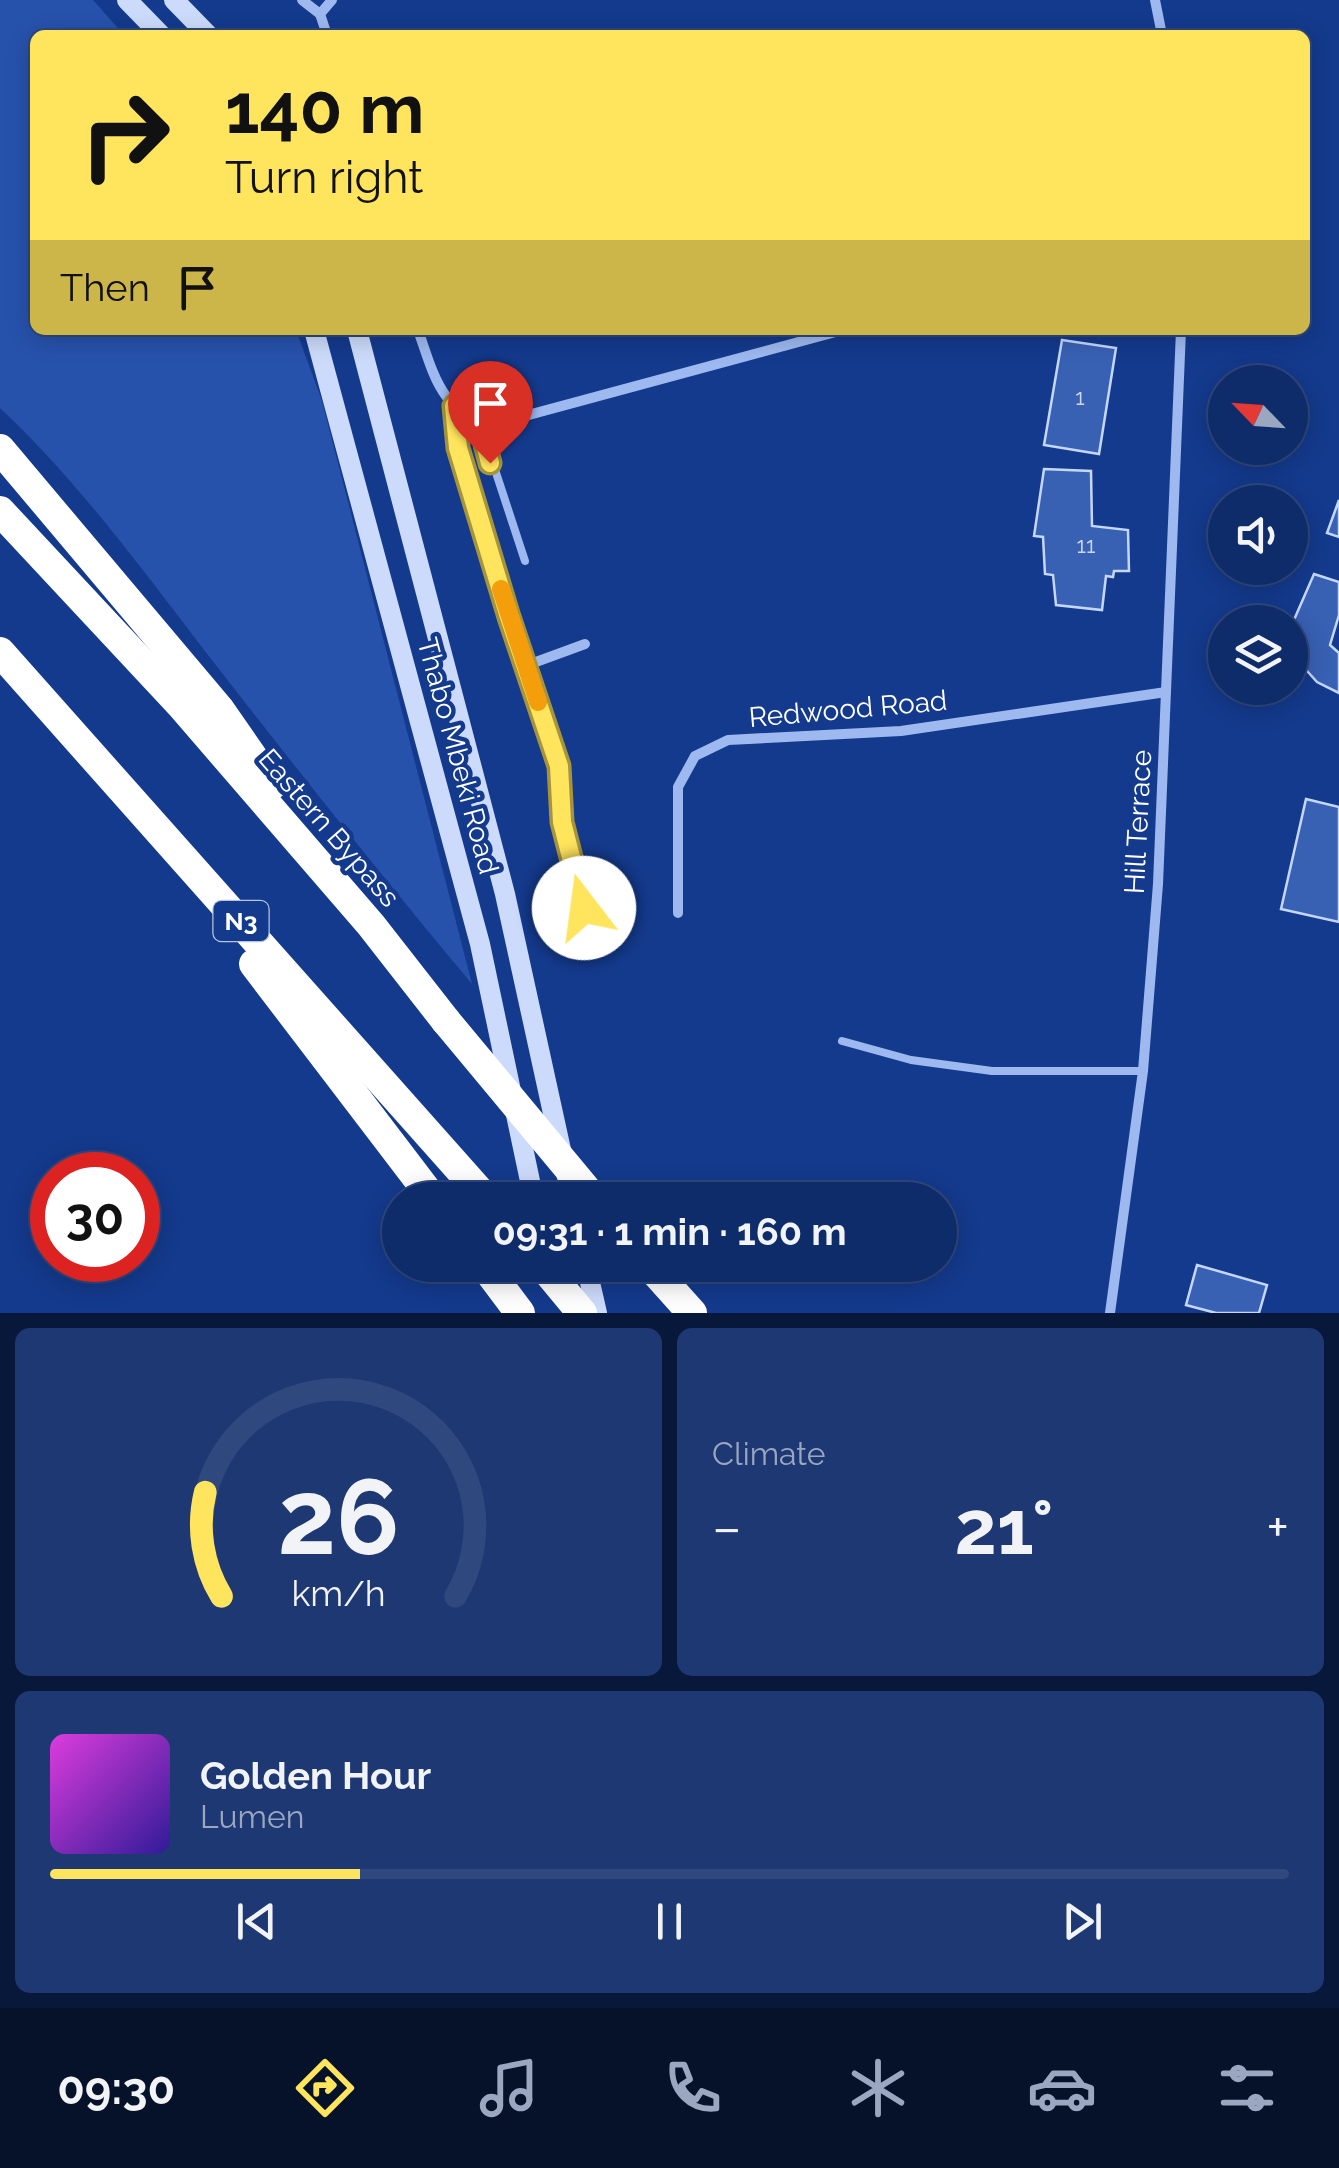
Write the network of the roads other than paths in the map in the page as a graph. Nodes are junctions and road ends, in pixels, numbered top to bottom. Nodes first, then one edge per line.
1 (127, 0) edge
2 (174, 0) edge
3 (302, 0) edge
4 (332, 0) edge
5 (1155, 0) edge
6 (320, 14) junction
7 (156, 30) edge
8 (203, 30) edge
9 (326, 30) edge
10 (1161, 30) edge
11 (315, 335) edge
12 (358, 335) edge
13 (420, 335) edge
14 (825, 335) edge
15 (1181, 335) edge
16 (454, 406) junction
17 (479, 421) junction
18 (0, 449) edge
19 (0, 511) edge
20 (526, 561) dead end
21 (585, 644) dead end
22 (0, 652) edge
23 (525, 666) junction
24 (1166, 692) junction
25 (104, 768) junction
26 (628, 913) dead end
27 (678, 913) dead end
28 (370, 925) junction
29 (842, 1041) dead end
30 (1143, 1071) junction
31 (420, 1182) edge
32 (472, 1182) edge
33 (530, 1182) edge
34 (568, 1182) edge
35 (579, 1182) edge
36 (497, 1282) edge
37 (550, 1282) edge
38 (558, 1282) edge
39 (590, 1282) edge
40 (665, 1282) edge
41 (520, 1313) edge
42 (558, 1313) edge
43 (582, 1313) edge
44 (597, 1313) edge
45 (692, 1313) edge
46 (1110, 1313) edge

1 - 7 main road
2 - 8 main road
3 - 6 street
4 - 6 street
5 - 10 street
6 - 9 street
11 - 33 main road, Thabo Mbeki Road
12 - 34 main road, Thabo Mbeki Road
13 - 16 street
14 - 17 street
15 - 24 street, Hill Terrace
16 - 17 street
16 - 23 street
17 - 20 lane
18 - 28 highway
19 - 28 highway, Eastern Bypass
21 - 23 street
22 - 25 highway, N3
23 - 26 street
24 - 27 street, Redwood Road
24 - 30 street, Hill Terrace
25 - 31 highway
25 - 32 highway, N3
28 - 35 highway, Eastern Bypass, bridge
29 - 30 lane
30 - 46 street, Hill Terrace
36 - 41 highway
37 - 42 main road
38 - 43 highway, bridge
39 - 44 main road
40 - 45 highway

